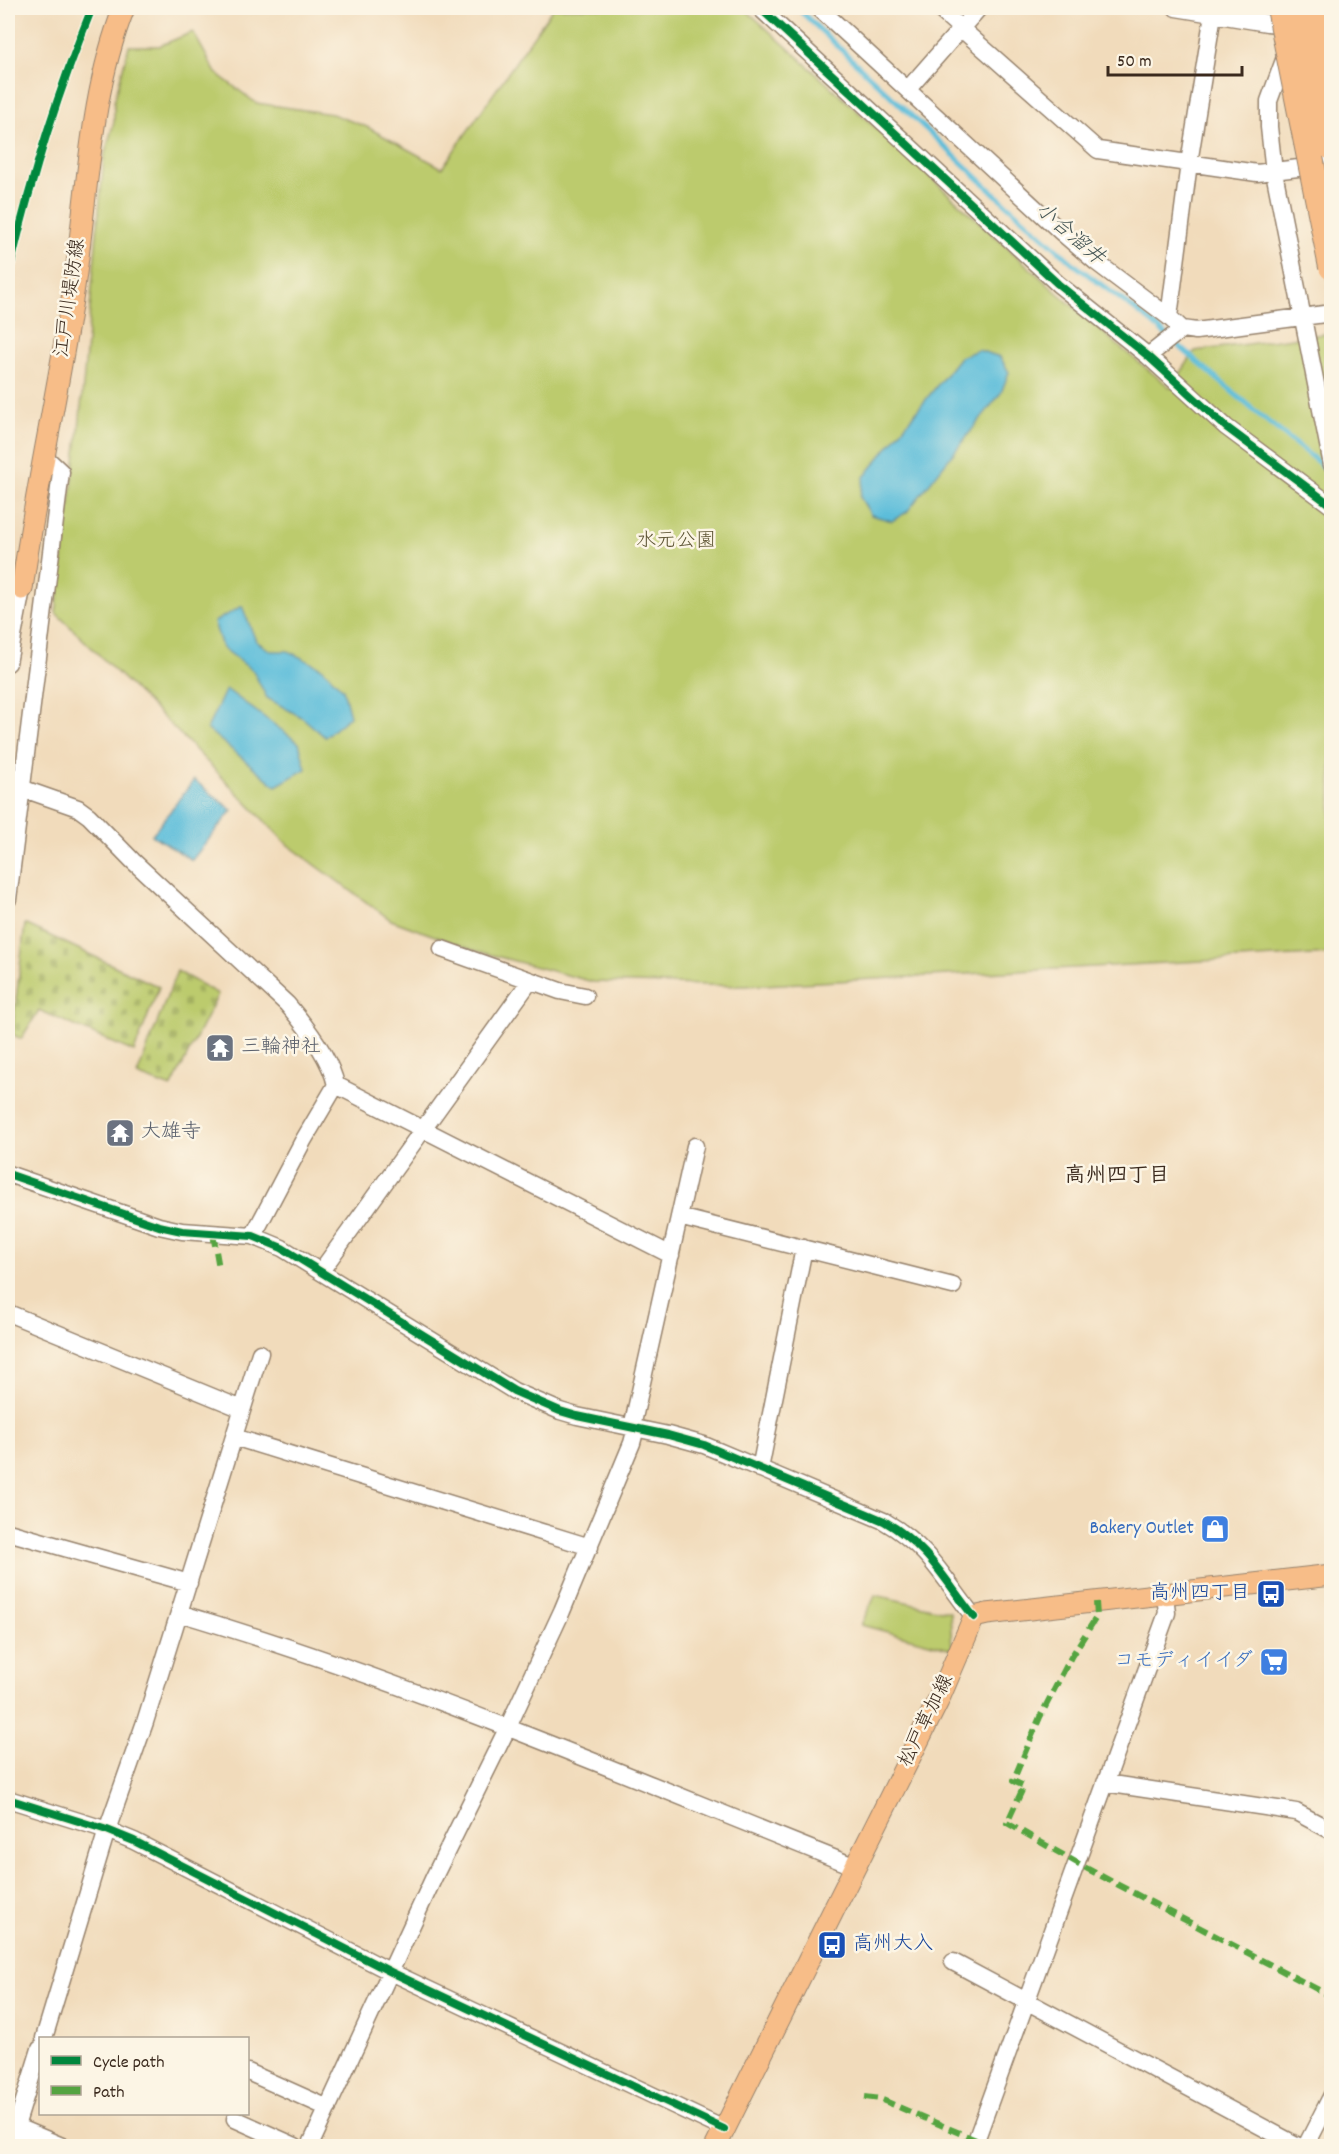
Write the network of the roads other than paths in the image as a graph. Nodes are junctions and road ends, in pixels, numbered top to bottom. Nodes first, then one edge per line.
1 (124, 8) edge
2 (760, 8) edge
3 (819, 8) edge
4 (938, 8) edge
5 (979, 8) edge
6 (1176, 8) edge
7 (1280, 8) edge
8 (1326, 8) edge
9 (1217, 12) edge
10 (1304, 14) edge
11 (1332, 20) edge
12 (961, 28) junction
13 (1332, 41) edge
14 (908, 88) junction
15 (1332, 147) edge
16 (1189, 163) junction
17 (1332, 165) edge
18 (1274, 171) junction
19 (1332, 267) edge
20 (1332, 314) edge
21 (1169, 317) junction
22 (1303, 317) junction
23 (1182, 329) junction
24 (1148, 356) junction
25 (44, 456) junction
26 (1331, 462) edge
27 (1332, 506) edge
28 (22, 589) joint
29 (8, 663) edge
30 (21, 788) junction
31 (8, 899) edge
32 (442, 949) dead end
33 (530, 981) junction
34 (585, 996) dead end
35 (336, 1085) junction
36 (423, 1130) junction
37 (694, 1146) dead end
38 (8, 1174) edge
39 (679, 1217) junction
40 (253, 1236) junction
41 (804, 1248) junction
42 (671, 1255) junction
43 (321, 1271) junction
44 (953, 1286) dead end
45 (8, 1313) edge
46 (260, 1353) dead end
47 (242, 1409) junction
48 (634, 1428) junction
49 (234, 1437) junction
50 (760, 1469) junction
51 (8, 1532) edge
52 (590, 1547) junction
53 (1332, 1575) edge
54 (189, 1583) junction
55 (1165, 1594) junction
56 (179, 1614) junction
57 (974, 1617) junction
58 (508, 1727) junction
59 (1105, 1783) junction
60 (8, 1799) edge
61 (107, 1830) junction
62 (1332, 1831) edge
63 (856, 1868) junction
64 (953, 1962) dead end
65 (391, 1972) junction
66 (1027, 2002) junction
67 (44, 2037) edge
68 (39, 2052) edge
69 (249, 2072) edge
70 (1332, 2095) edge
71 (328, 2108) junction
72 (235, 2119) dead end
73 (12, 2127) edge
74 (720, 2138) edge
75 (10, 2146) edge
76 (62, 2146) edge
77 (295, 2146) edge
78 (310, 2146) edge
79 (974, 2146) edge
80 (1298, 2146) edge
81 (1306, 2146) edge

1 - 25 main road, 江戸川堤防線
2 - 24 street
3 - 14 street
4 - 12 street
5 - 12 street
6 - 9 street
7 - 19 highway, bridge
8 - 13 highway, bridge
9 - 10 street
9 - 16 street
10 - 11 street
10 - 15 highway, bridge
10 - 18 street
12 - 14 street
12 - 16 street
14 - 21 street
16 - 18 street
16 - 21 street
17 - 18 street
18 - 22 street
20 - 22 street
21 - 23 street
22 - 23 street
22 - 26 street
23 - 24 street
24 - 27 street
25 - 28 main road, 江戸川堤防線
25 - 30 street
28 - 29 street
30 - 31 street
30 - 35 street
32 - 33 street
33 - 34 street
33 - 36 street
35 - 36 street
35 - 40 street
36 - 42 street
36 - 43 street
37 - 39 street
38 - 40 street
39 - 41 street
39 - 42 street
40 - 43 street
41 - 44 street
41 - 50 street
42 - 48 street
43 - 48 street
45 - 47 street
46 - 47 street
47 - 49 street
48 - 50 street
48 - 52 street
49 - 52 street
49 - 54 street
50 - 57 street
51 - 54 street
52 - 58 street
53 - 55 main road
54 - 56 street
55 - 57 main road
55 - 59 street
56 - 58 street
56 - 61 street
57 - 63 main road, 松戸草加線
58 - 63 street
58 - 65 street
59 - 62 street
59 - 66 street
60 - 61 street
61 - 65 street
61 - 67 street
63 - 74 main road, 松戸草加線
64 - 66 street
65 - 71 street
65 - 74 street
66 - 79 street
66 - 80 street
68 - 73 street
69 - 71 street
70 - 81 street
71 - 78 street
72 - 77 street
73 - 75 street
73 - 76 street

